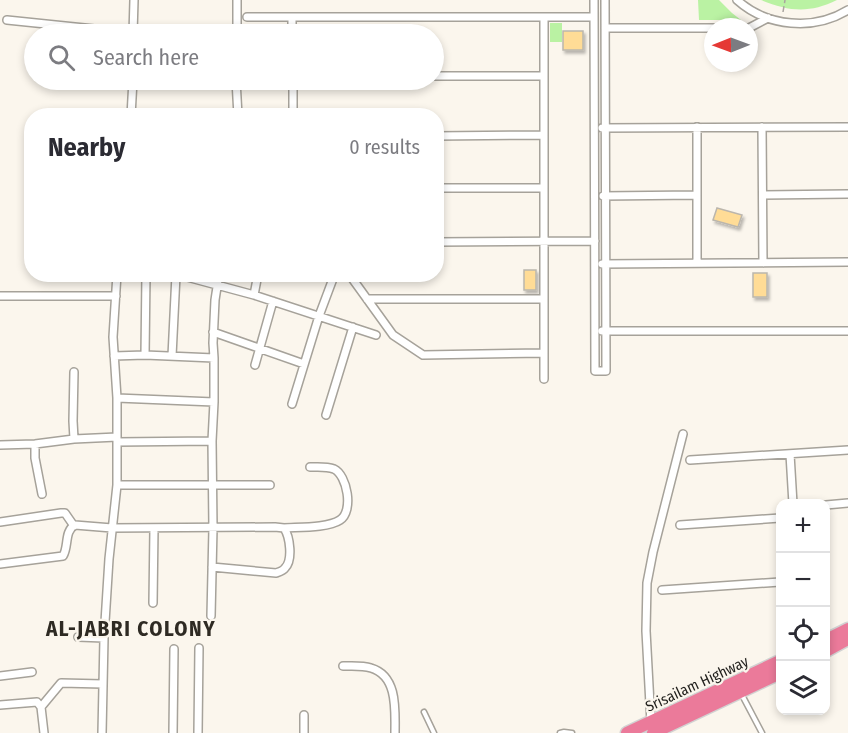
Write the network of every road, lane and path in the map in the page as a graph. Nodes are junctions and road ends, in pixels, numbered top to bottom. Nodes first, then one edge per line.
1 (134, 0) edge
2 (237, 0) edge
3 (594, 0) edge
4 (604, 0) edge
5 (737, 0) edge
6 (785, 0) edge
7 (848, 10) edge
8 (783, 12) dead end
9 (594, 16) junction
10 (247, 17) dead end
11 (292, 17) junction
12 (544, 17) junction
13 (768, 18) junction
14 (7, 20) dead end
15 (758, 23) edge
16 (43, 24) edge
17 (133, 24) edge
18 (237, 24) edge
19 (292, 24) edge
20 (605, 28) junction
21 (704, 28) edge
22 (444, 76) edge
23 (544, 76) junction
24 (132, 90) edge
25 (237, 90) edge
26 (293, 90) edge
27 (131, 108) edge
28 (238, 108) edge
29 (293, 108) edge
30 (697, 127) junction
31 (762, 127) junction
32 (848, 127) edge
33 (595, 128) junction
34 (605, 128) junction
35 (544, 135) junction
36 (444, 136) edge
37 (444, 188) edge
38 (544, 188) junction
39 (848, 194) edge
40 (605, 195) junction
41 (697, 195) junction
42 (763, 195) junction
43 (595, 196) junction
44 (444, 242) edge
45 (544, 242) junction
46 (595, 242) junction
47 (848, 262) edge
48 (697, 263) junction
49 (763, 263) junction
50 (595, 264) junction
51 (606, 264) junction
52 (117, 282) edge
53 (146, 282) edge
54 (176, 282) edge
55 (205, 282) edge
56 (218, 282) edge
57 (256, 282) edge
58 (332, 282) edge
59 (355, 282) edge
60 (217, 285) junction
61 (254, 295) junction
62 (0, 296) edge
63 (116, 296) junction
64 (367, 299) junction
65 (544, 299) junction
66 (273, 301) junction
67 (319, 316) junction
68 (353, 327) junction
69 (595, 331) junction
70 (606, 331) junction
71 (848, 331) edge
72 (213, 332) junction
73 (376, 335) dead end
74 (260, 348) junction
75 (544, 354) junction
76 (145, 355) junction
77 (114, 356) junction
78 (172, 356) junction
79 (214, 358) junction
80 (304, 364) junction
81 (255, 365) dead end
82 (74, 372) dead end
83 (544, 379) dead end
84 (117, 398) junction
85 (214, 402) junction
86 (292, 404) dead end
87 (326, 415) dead end
88 (683, 434) dead end
89 (74, 439) junction
90 (117, 439) junction
91 (212, 441) junction
92 (35, 444) junction
93 (0, 445) edge
94 (848, 450) edge
95 (790, 454) junction
96 (690, 460) dead end
97 (310, 467) dead end
98 (212, 484) junction
99 (117, 485) junction
100 (270, 485) dead end
101 (42, 494) dead end
102 (794, 499) edge
103 (848, 503) edge
104 (830, 505) edge
105 (776, 518) edge
106 (0, 522) edge
107 (680, 525) dead end
108 (74, 526) junction
109 (112, 528) junction
110 (153, 528) junction
111 (213, 528) junction
112 (284, 528) junction
113 (0, 564) edge
114 (212, 567) junction
115 (776, 582) edge
116 (662, 590) dead end
117 (153, 603) dead end
118 (211, 616) dead end
119 (848, 629) edge
120 (78, 637) dead end
121 (104, 638) junction
122 (830, 638) edge
123 (848, 639) edge
124 (199, 648) dead end
125 (830, 648) edge
126 (174, 649) dead end
127 (776, 663) edge
128 (343, 666) dead end
129 (32, 672) dead end
130 (776, 674) edge
131 (0, 676) edge
132 (103, 684) junction
133 (740, 692) junction
134 (0, 705) edge
135 (41, 707) junction
136 (424, 712) dead end
137 (304, 715) dead end
138 (652, 728) edge
139 (676, 728) edge
140 (45, 733) edge
141 (102, 733) edge
142 (173, 733) edge
143 (198, 733) edge
144 (304, 733) edge
145 (395, 733) edge
146 (434, 733) edge
147 (560, 733) edge
148 (572, 733) edge
149 (627, 733) edge
150 (762, 733) edge

1 - 17 street
2 - 18 street
3 - 9 street
4 - 20 street
5 - 13 street
6 - 8 path
7 - 13 street
9 - 12 street
9 - 33 street
10 - 11 street
11 - 12 street
11 - 19 street
12 - 23 street
13 - 15 street
14 - 16 street
20 - 21 street
20 - 34 street
22 - 23 street
23 - 35 street
24 - 27 street
25 - 28 street
26 - 29 street
30 - 31 street
30 - 34 street
30 - 41 street
31 - 32 street
31 - 42 street
33 - 34 street
33 - 43 street
34 - 40 street
35 - 36 street
35 - 38 street
37 - 38 street
38 - 45 street
39 - 42 street
40 - 41 street
40 - 43 street
40 - 51 street
41 - 48 street
42 - 49 street
43 - 46 street
44 - 45 street
45 - 46 street
45 - 65 street
46 - 50 street
47 - 49 street
48 - 49 street
48 - 51 street
50 - 51 street
50 - 69 street
51 - 70 street
52 - 63 street
53 - 76 street
54 - 78 street
55 - 60 street
56 - 60 street
57 - 61 street
58 - 67 street
59 - 64 street
60 - 61 street
60 - 72 street
61 - 66 street
62 - 63 street
63 - 77 street
64 - 65 street
64 - 75 street
65 - 75 street
66 - 67 street
66 - 74 street
67 - 68 street
67 - 80 street
68 - 73 street
68 - 87 street
69 - 70 street
69 - 70 street
70 - 71 street
72 - 74 street
72 - 79 street
74 - 80 street
74 - 81 street
75 - 83 street
76 - 77 street
76 - 78 street
77 - 84 street
78 - 79 street
79 - 85 street
80 - 86 street
82 - 89 street
84 - 85 street
84 - 90 street
85 - 91 street
88 - 138 street
89 - 90 street
89 - 92 street
90 - 91 street
90 - 99 street
91 - 98 street
92 - 93 street
92 - 101 street
94 - 95 street
95 - 96 street
95 - 102 street
97 - 112 street
98 - 99 street
98 - 100 street
98 - 111 street
99 - 109 street
103 - 104 street
105 - 107 street
106 - 108 street
108 - 109 street
108 - 113 street
109 - 110 street
109 - 121 street
110 - 111 street
110 - 117 street
111 - 112 street
111 - 114 street
112 - 114 street
114 - 118 street
115 - 116 street
119 - 122 highway
120 - 121 street
121 - 132 street
123 - 125 highway
124 - 143 street
126 - 142 street
127 - 138 highway, Srisailam Highway
128 - 145 street
129 - 131 street
130 - 133 highway, Srisailam Highway
132 - 135 street
132 - 141 street
133 - 139 highway, Srisailam Highway
133 - 150 lane
134 - 135 street
135 - 140 street
136 - 146 lane
137 - 144 street
138 - 139 highway, Srisailam Highway
138 - 149 highway, Srisailam Highway
147 - 148 lane

